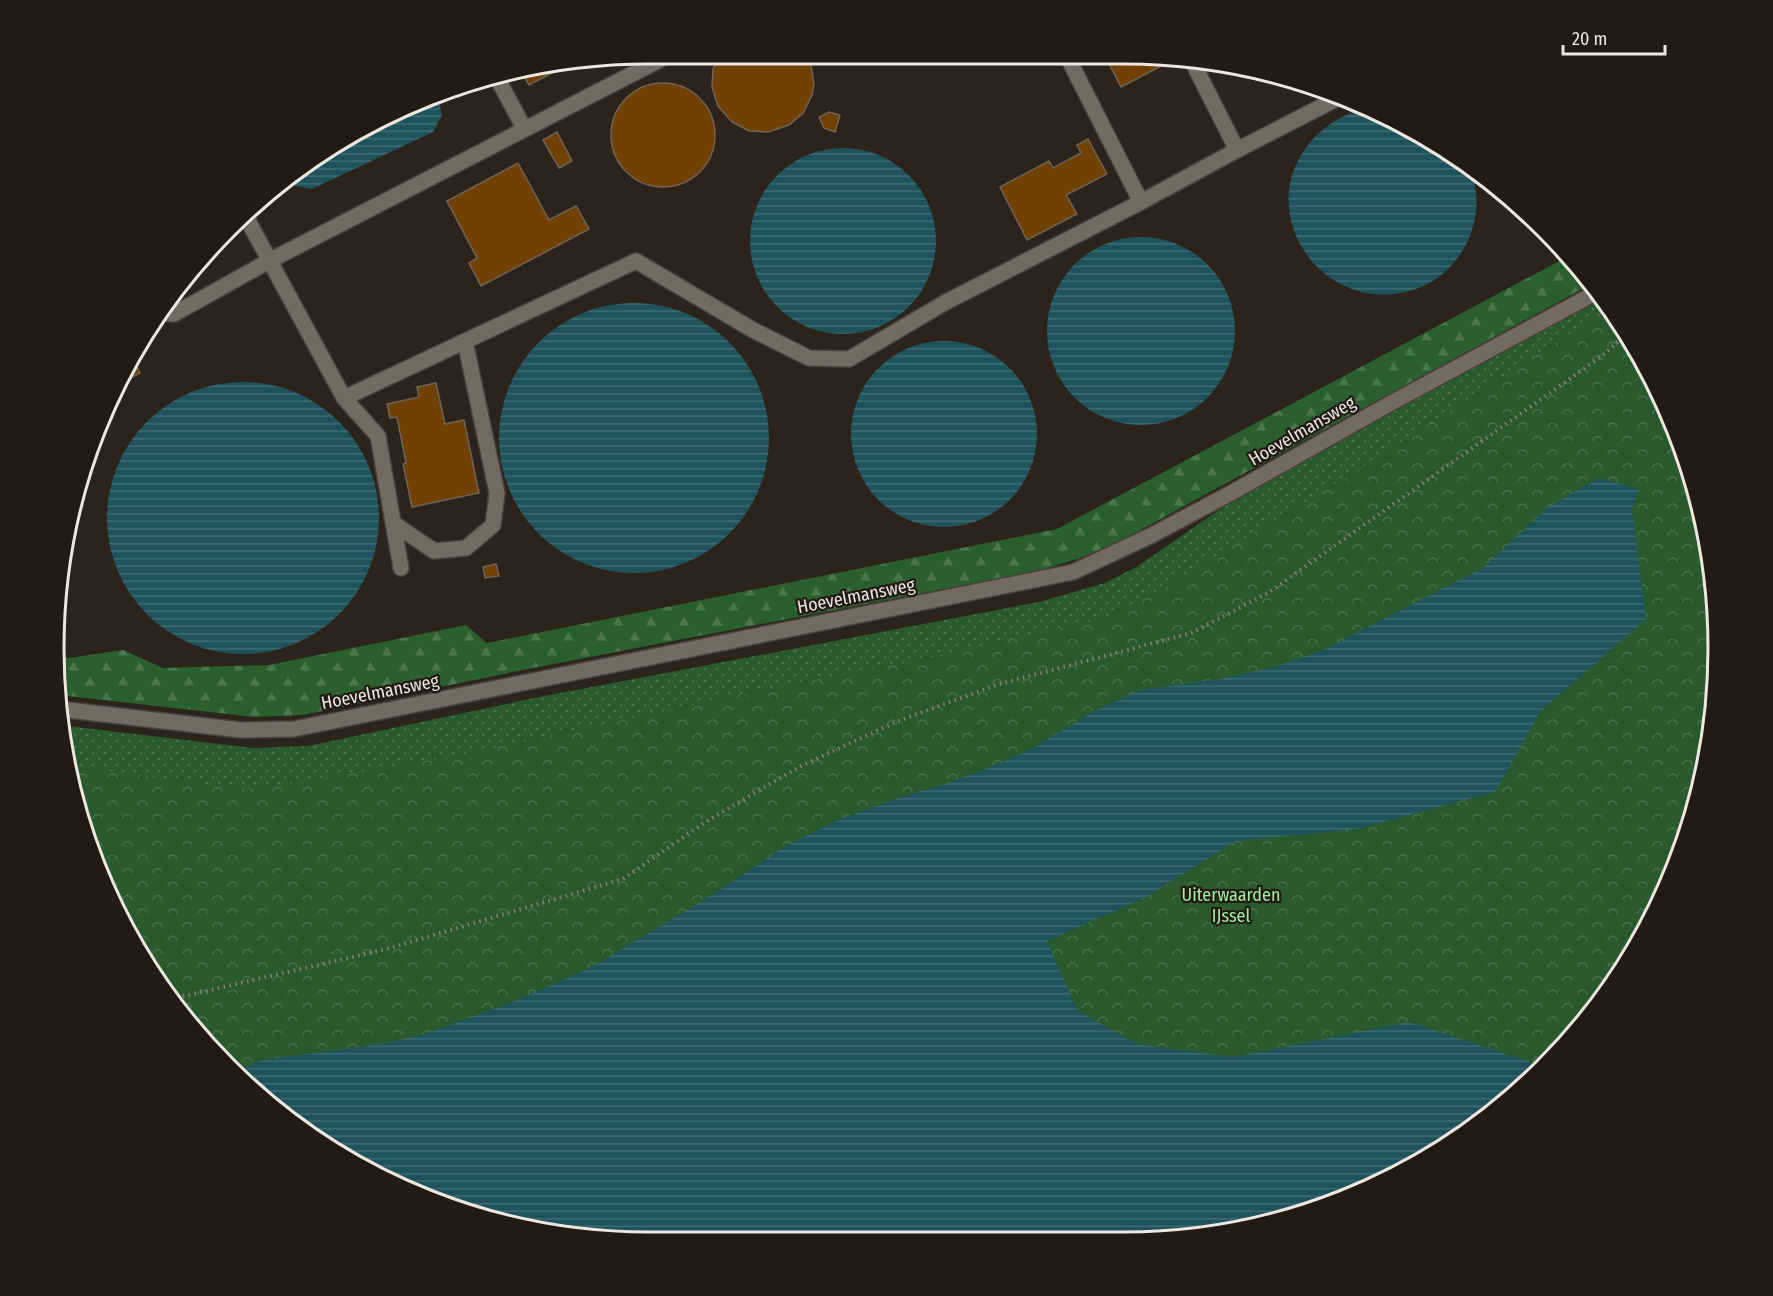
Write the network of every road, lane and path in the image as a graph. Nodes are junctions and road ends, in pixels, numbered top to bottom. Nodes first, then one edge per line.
1 (651, 64) edge
2 (1071, 64) edge
3 (1196, 69) edge
4 (500, 83) edge
5 (1330, 102) edge
6 (524, 128) junction
7 (1237, 150) junction
8 (1141, 202) junction
9 (248, 223) edge
10 (268, 261) junction
11 (1590, 296) edge
12 (170, 314) edge
13 (1620, 340) edge
14 (465, 341) junction
15 (344, 398) junction
16 (393, 523) junction
17 (401, 568) dead end
18 (68, 710) edge
19 (181, 997) edge

1 - 6 street
2 - 8 street
3 - 7 street
4 - 6 street
5 - 7 street
6 - 10 street
7 - 8 street
8 - 14 street
9 - 10 street
10 - 12 street
10 - 15 street
11 - 18 street, Hoevelmansweg
13 - 19 path
14 - 15 street
14 - 16 street
15 - 16 street
16 - 17 street

